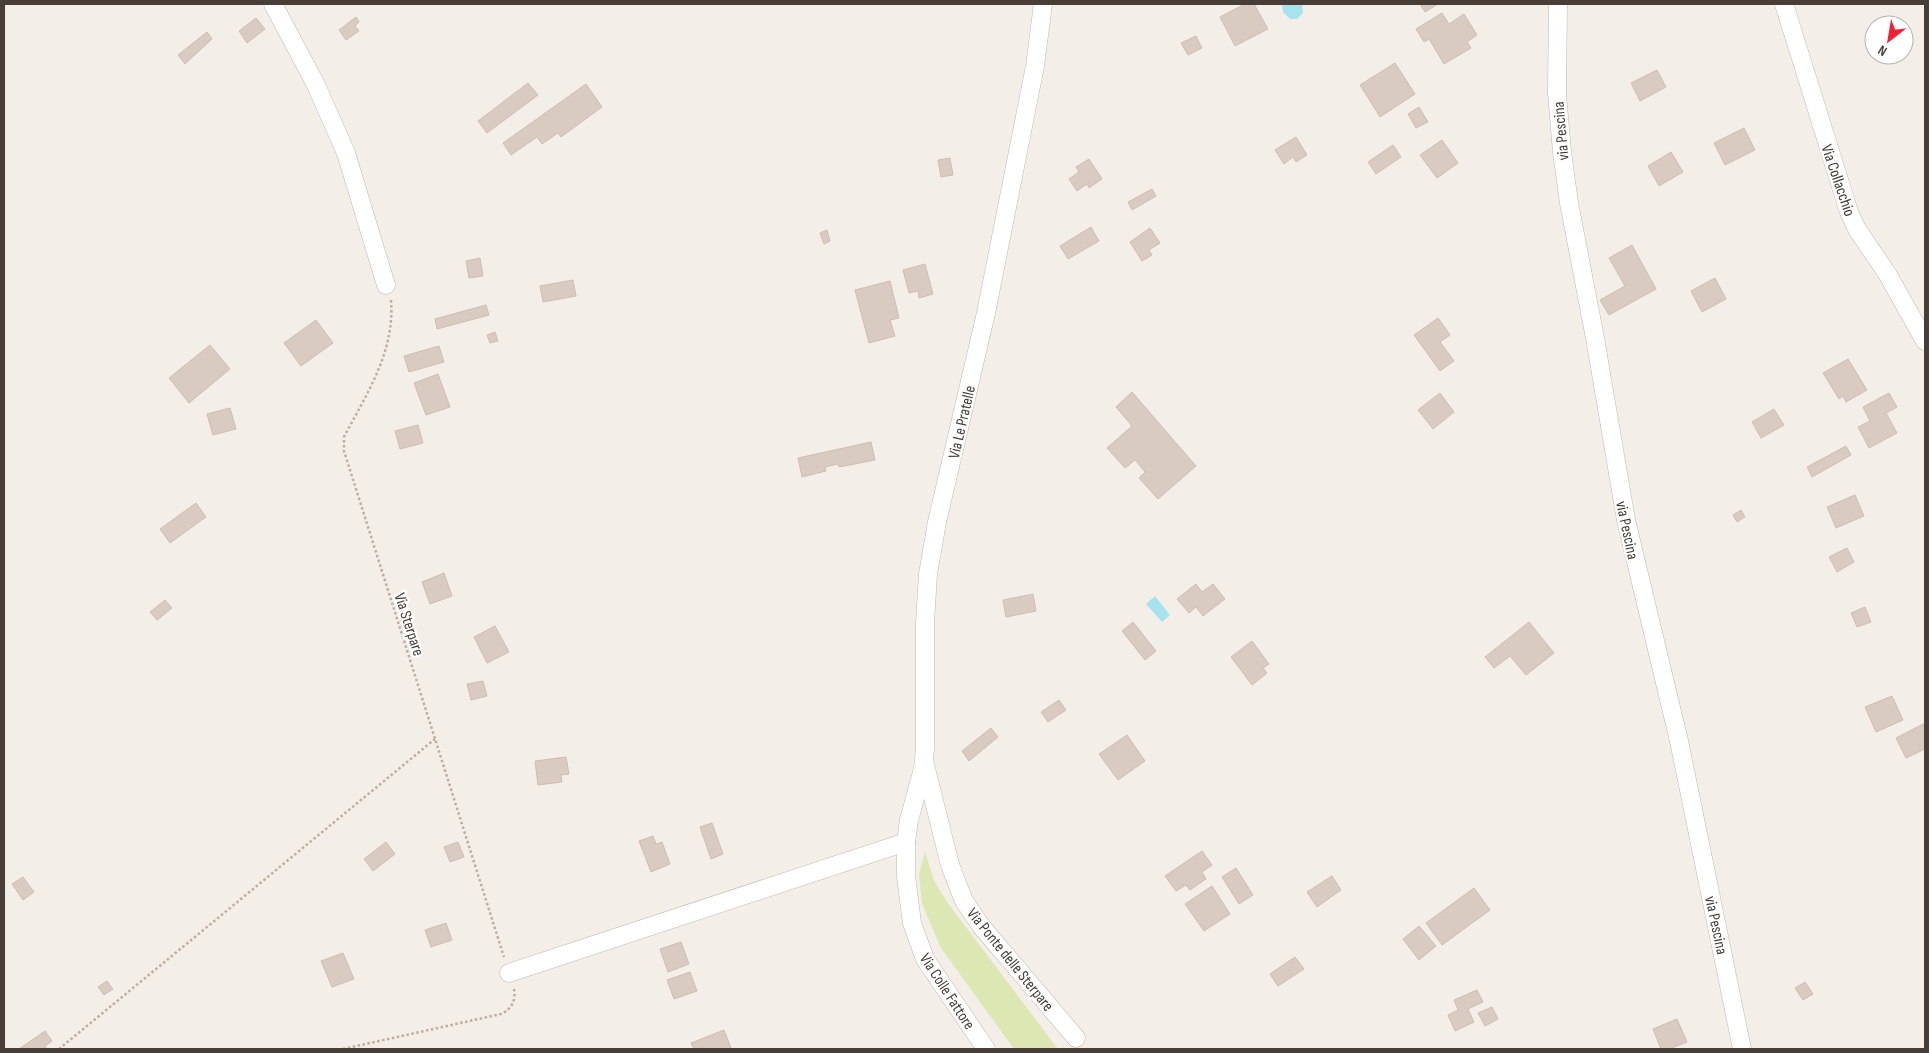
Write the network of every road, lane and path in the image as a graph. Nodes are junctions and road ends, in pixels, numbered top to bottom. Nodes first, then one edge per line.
1 (273, 4) edge
2 (1043, 4) edge
3 (1558, 4) edge
4 (1784, 4) edge
5 (386, 284) joint
6 (1925, 341) edge
7 (435, 739) junction
8 (924, 760) junction
9 (906, 842) junction
10 (509, 973) junction
11 (1076, 1038) dead end
12 (59, 1049) edge
13 (343, 1049) edge
14 (986, 1049) edge
15 (1742, 1049) edge

1 - 5 street
2 - 8 street, Via Le Pratelle
3 - 15 street, via Pescina
4 - 6 street, Via Collacchio
5 - 7 path, Via Sterpare
7 - 10 path, Via Sterpare
7 - 12 path
8 - 9 street, Via Le Pratelle
8 - 11 street, Via Ponte delle Sterpare
9 - 10 street
9 - 14 street, Via Colle Fattore
10 - 13 path, Via Sterpare

